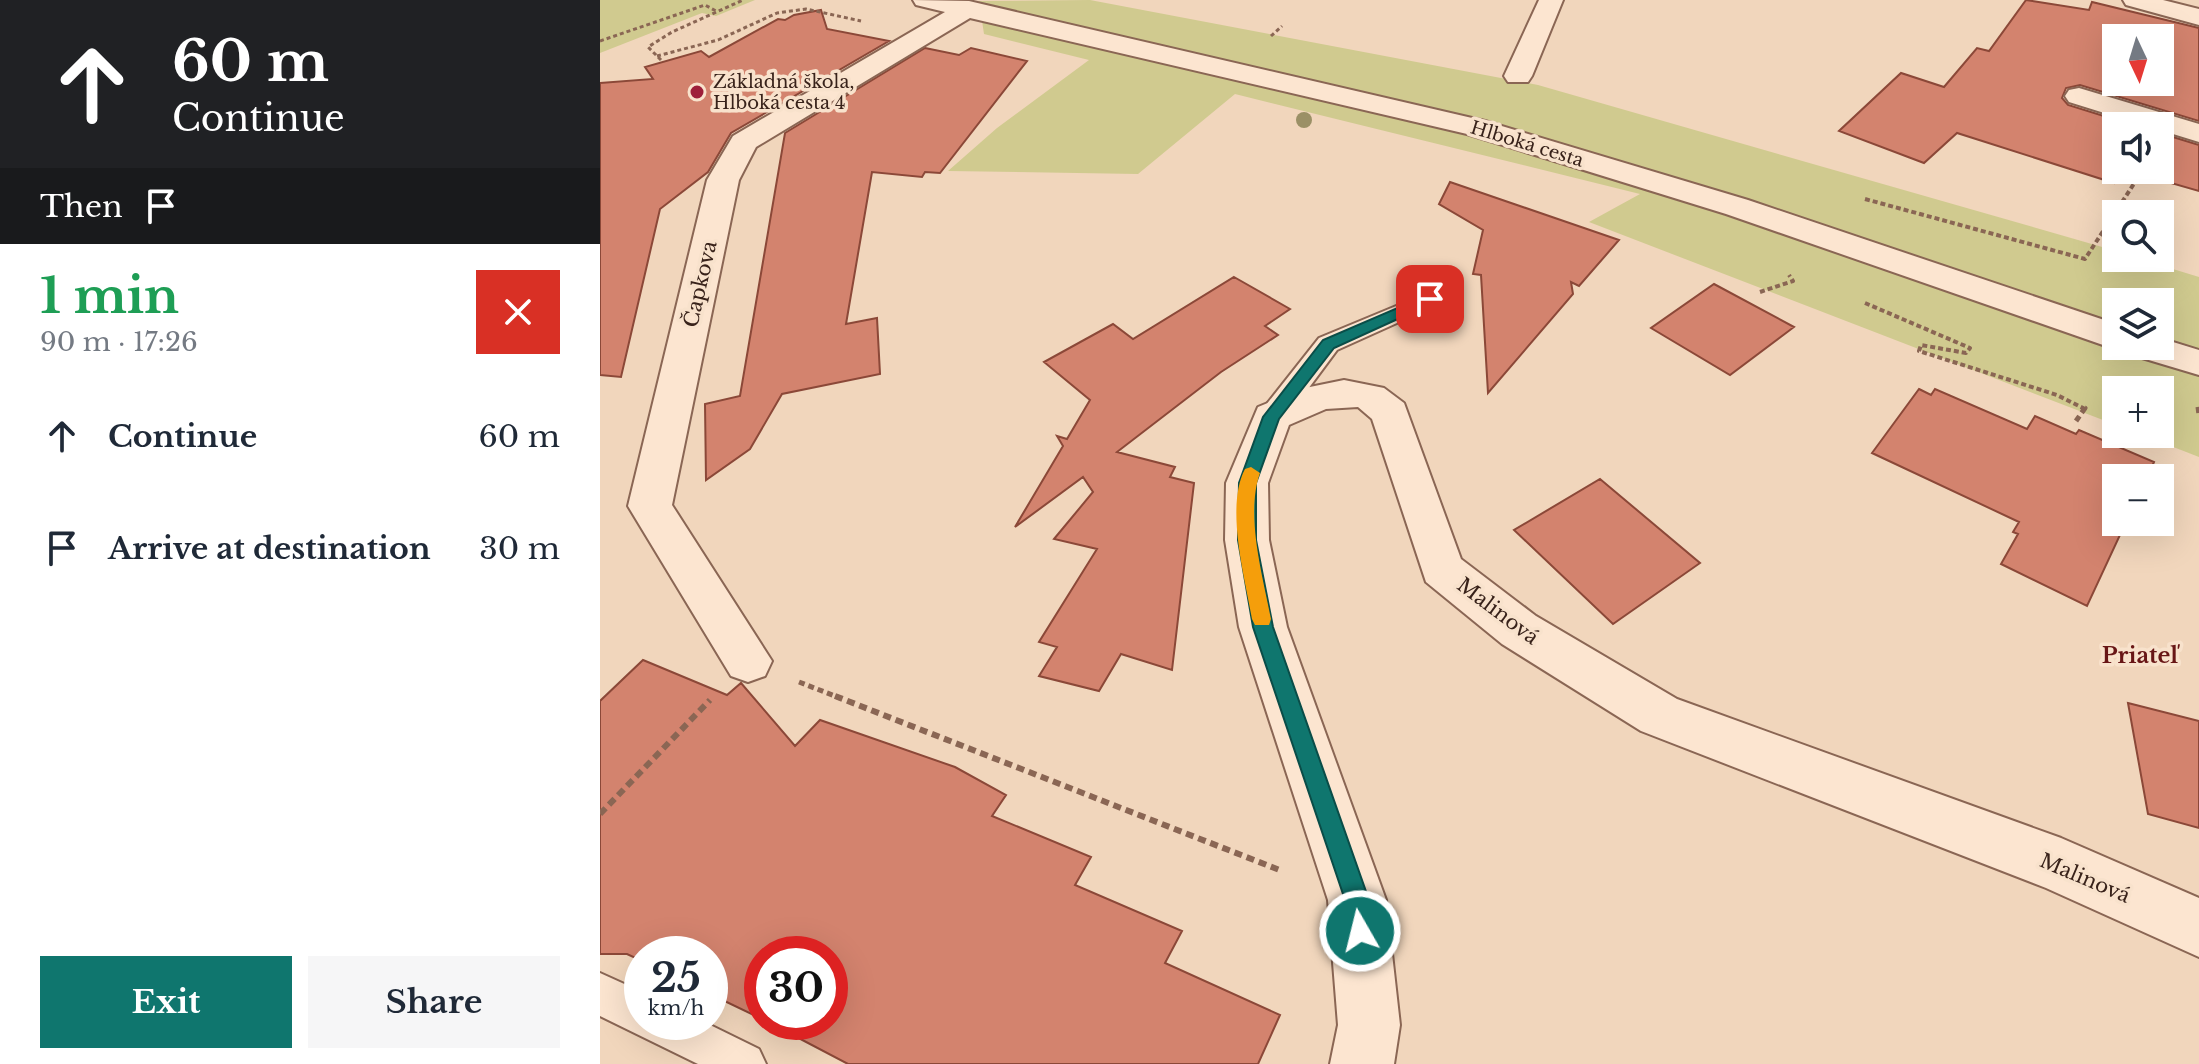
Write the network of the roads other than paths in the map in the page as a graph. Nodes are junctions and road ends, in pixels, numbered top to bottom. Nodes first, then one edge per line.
1 (925, 0) edge
2 (1551, 0) edge
3 (2135, 0) edge
4 (970, 4) edge
5 (2199, 17) edge
6 (1518, 76) dead end
7 (2079, 96) dead end
8 (2199, 133) edge
9 (1430, 299) dead end
10 (2102, 332) edge
11 (2174, 355) edge
12 (2199, 363) edge
13 (1272, 417) junction
14 (748, 661) road end
15 (2199, 928) edge
16 (600, 994) edge
17 (624, 1005) edge
18 (689, 1040) edge
19 (723, 1060) edge
20 (1362, 1064) edge

1 - 4 street, Hlboká cesta
2 - 6 street
3 - 5 street
4 - 10 street, Hlboká cesta
4 - 14 street, Čapkova
7 - 8 street
9 - 13 lane
11 - 12 street
13 - 15 street, Malinová
13 - 20 street
16 - 17 lane
18 - 19 lane

